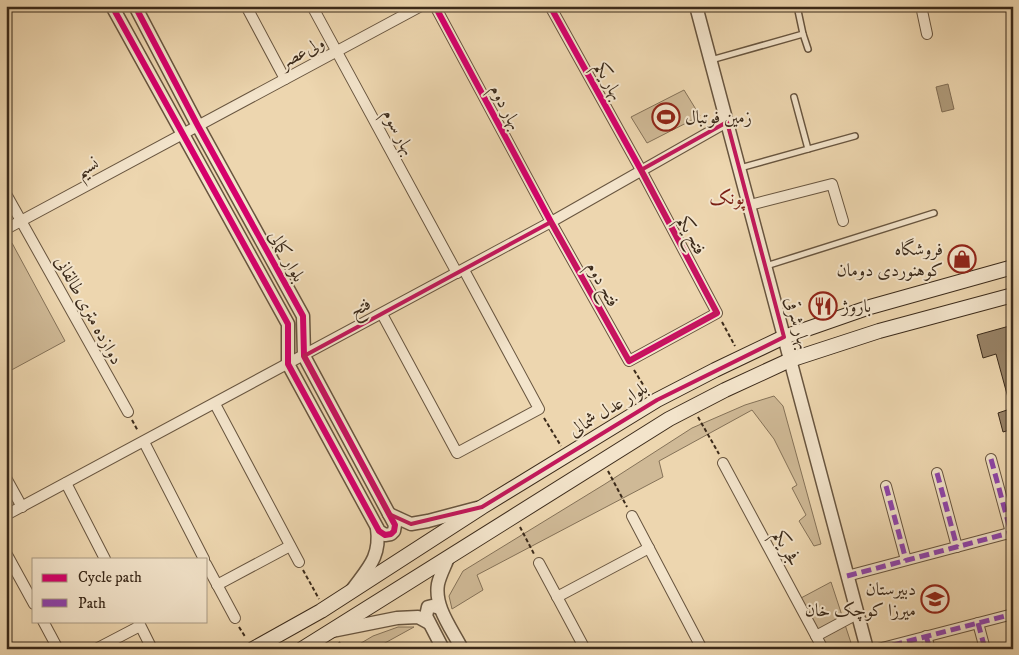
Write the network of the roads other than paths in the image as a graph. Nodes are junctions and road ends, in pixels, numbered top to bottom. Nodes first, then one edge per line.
1 (112, 6) edge
2 (135, 6) edge
3 (246, 6) edge
4 (312, 6) edge
5 (421, 6) edge
6 (435, 6) edge
7 (550, 6) edge
8 (696, 6) edge
9 (796, 6) edge
10 (921, 6) edge
11 (803, 34) junction
12 (928, 34) dead end
13 (808, 49) dead end
14 (337, 52) junction
15 (711, 60) junction
16 (285, 79) junction
17 (794, 97) dead end
18 (727, 122) junction
19 (198, 126) junction
20 (183, 134) junction
21 (855, 136) dead end
22 (808, 149) junction
23 (740, 168) junction
24 (641, 170) junction
25 (6, 194) edge
26 (750, 205) junction
27 (934, 213) dead end
28 (21, 221) junction
29 (843, 221) dead end
30 (551, 222) junction
31 (6, 229) edge
32 (766, 266) junction
33 (1013, 267) edge
34 (460, 271) junction
35 (1013, 296) edge
36 (382, 314) junction
37 (784, 337) junction
38 (304, 356) junction
39 (790, 360) junction
40 (629, 361) joint
41 (288, 364) junction
42 (215, 404) junction
43 (128, 412) road end
44 (144, 442) junction
45 (991, 459) dead end
46 (723, 463) road end
47 (938, 473) dead end
48 (6, 478) edge
49 (66, 483) junction
50 (886, 486) dead end
51 (22, 507) junction
52 (482, 507) junction
53 (6, 515) edge
54 (632, 516) road end
55 (392, 520) junction
56 (378, 529) junction
57 (1012, 535) edge
58 (290, 546) junction
59 (957, 547) junction
60 (649, 548) junction
61 (6, 553) edge
62 (105, 558) edge
63 (203, 558) edge
64 (448, 558) junction
65 (906, 560) junction
66 (299, 562) road end
67 (539, 563) road end
68 (208, 568) edge
69 (847, 576) junction
70 (217, 585) junction
71 (351, 592) junction
72 (557, 597) junction
73 (32, 600) edge
74 (440, 608) junction
75 (857, 614) junction
76 (1013, 614) edge
77 (235, 618) road end
78 (427, 620) junction
79 (44, 622) edge
80 (139, 623) edge
81 (978, 623) junction
82 (332, 631) junction
83 (816, 636) junction
84 (926, 636) junction
85 (250, 645) edge
86 (58, 649) edge
87 (96, 649) edge
88 (152, 649) edge
89 (302, 649) edge
90 (443, 649) edge
91 (462, 649) edge
92 (585, 649) edge
93 (702, 649) edge
94 (822, 649) edge
95 (866, 649) edge
96 (878, 649) edge
97 (930, 649) edge
98 (985, 649) edge

1 - 20 street, بلوار کمالی
2 - 19 street, بلوار کمالی
3 - 16 street
4 - 14 street, بهار سوم
5 - 14 street, ولی‌عصر
6 - 30 street, بهار دوم
7 - 24 street, بهار یکم
8 - 15 street, بهار شرقی
9 - 11 lane
10 - 12 street
11 - 13 lane
11 - 15 lane
14 - 16 street, ولی‌عصر
14 - 34 street, بهار سوم
15 - 18 street, بهار شرقی
16 - 19 street, ولی‌عصر
17 - 22 lane
18 - 23 street, بهار شرقی
18 - 24 street, فتح
19 - 20 street, ولی‌عصر
19 - 38 street, بلوار کمالی
20 - 28 street, نسیم
20 - 41 street, بلوار کمالی
21 - 22 lane
22 - 23 lane
23 - 26 street, بهار شرقی
24 - 30 street, فتح
24 - 40 street, فتح یکم
25 - 28 street, دوازده متری طالقانی
26 - 29 street
26 - 32 street, بهار شرقی
27 - 32 lane
28 - 31 street, نسیم
28 - 43 street, دوازده متری طالقانی
30 - 34 street, فتح
30 - 40 street, فتح دوم
32 - 37 street, بهار شرقی
33 - 37 main road, بلوار عدل شمالی
34 - 36 street, فتح
34 - 36 street, بهار سوم
35 - 39 main road
36 - 38 street, فتح
37 - 39 street, بهار شرقی
37 - 52 main road, بلوار عدل شمالی
38 - 41 street, فتح
38 - 55 street, بلوار کمالی
39 - 64 main road
39 - 69 street, بهار شرقی
41 - 42 street, فتح
41 - 56 street, بلوار کمالی
42 - 44 street, فتح
42 - 58 street
44 - 49 street, فتح
44 - 63 street
45 - 57 street
46 - 83 street, فجر یکم
47 - 59 street
48 - 51 street
49 - 51 street, فتح
49 - 62 street
50 - 65 street
51 - 53 street, فتح
52 - 55 street
52 - 71 main road, بلوار عدل شمالی
54 - 60 street
55 - 56 street
56 - 71 street, بلوار کمالی
57 - 59 street
58 - 66 street
58 - 70 street
59 - 65 street
60 - 72 street
60 - 93 street
61 - 73 street
64 - 74 street
64 - 82 main road
65 - 69 street
67 - 72 street
68 - 70 street
69 - 75 street, بهار شرقی
70 - 77 street
71 - 85 main road, بلوار عدل شمالی
72 - 92 street
74 - 78 street
74 - 91 street
75 - 83 street
75 - 95 street, بهار شرقی
76 - 81 street
78 - 82 street
78 - 90 street
79 - 86 street
80 - 87 street
80 - 88 street
81 - 84 street
81 - 98 street
82 - 89 main road
83 - 94 street, فجر یکم
84 - 96 street
84 - 97 street

